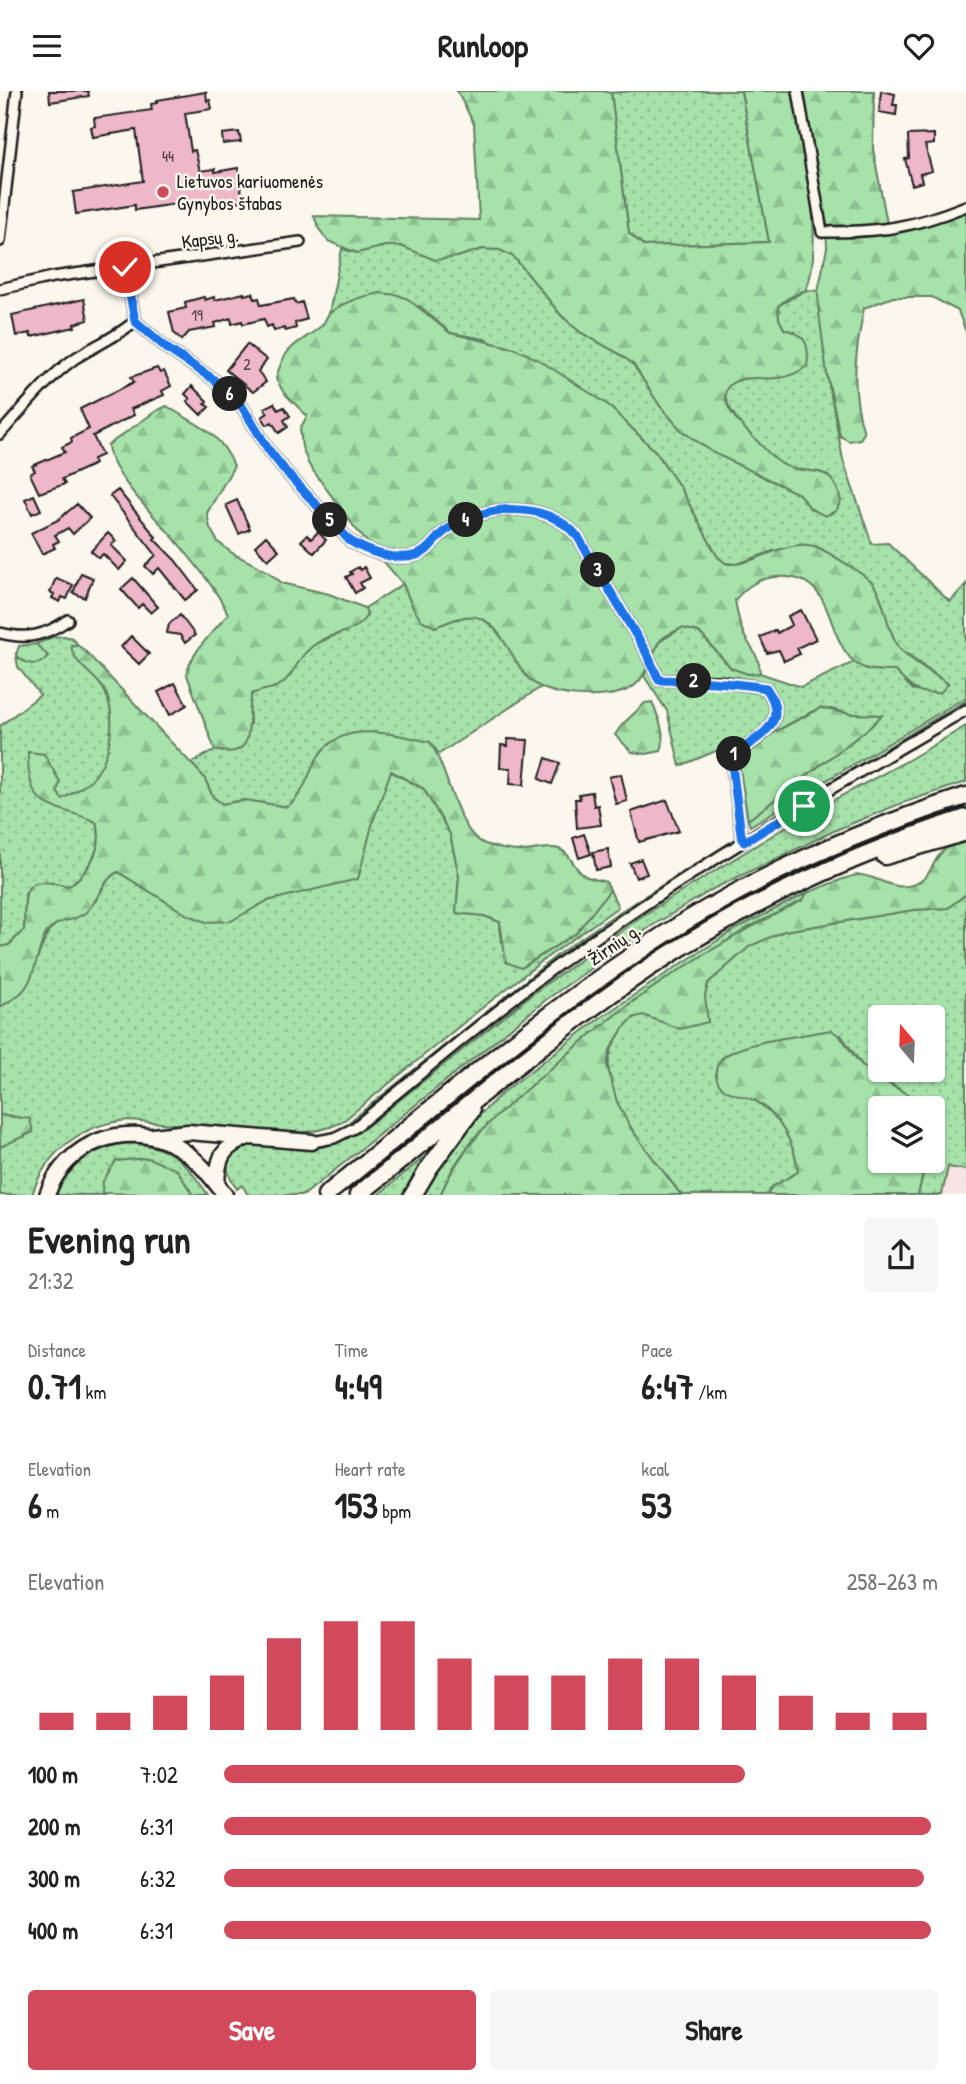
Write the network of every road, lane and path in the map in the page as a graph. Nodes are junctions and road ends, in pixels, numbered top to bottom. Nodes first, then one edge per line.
1 (17, 91) edge
2 (798, 91) edge
3 (966, 206) edge
4 (0, 241) edge
5 (300, 242) dead end
6 (125, 267) junction
7 (0, 289) edge
8 (135, 321) junction
9 (0, 434) edge
10 (68, 620) dead end
11 (0, 633) edge
12 (966, 710) edge
13 (966, 796) edge
14 (966, 818) edge
15 (966, 832) edge
16 (744, 842) junction
17 (822, 872) junction
18 (492, 1084) junction
19 (152, 1136) junction
20 (248, 1137) junction
21 (312, 1142) joint
22 (221, 1189) edge
23 (47, 1195) edge
24 (326, 1195) edge
25 (358, 1195) edge
26 (413, 1195) edge

1 - 4 street
2 - 3 street
5 - 6 street, Kapsų g.
6 - 7 street, Kapsų g.
6 - 8 street
8 - 9 street
8 - 16 street
10 - 11 street
12 - 16 street
13 - 24 highway, Žirnių g.
14 - 17 highway, Žirnių g.
15 - 17 highway
16 - 21 street
17 - 18 highway, Žirnių g.
18 - 25 highway, Žirnių g.
18 - 26 highway
19 - 20 main road
19 - 22 main road
19 - 23 main road
20 - 21 main road
20 - 22 main road

